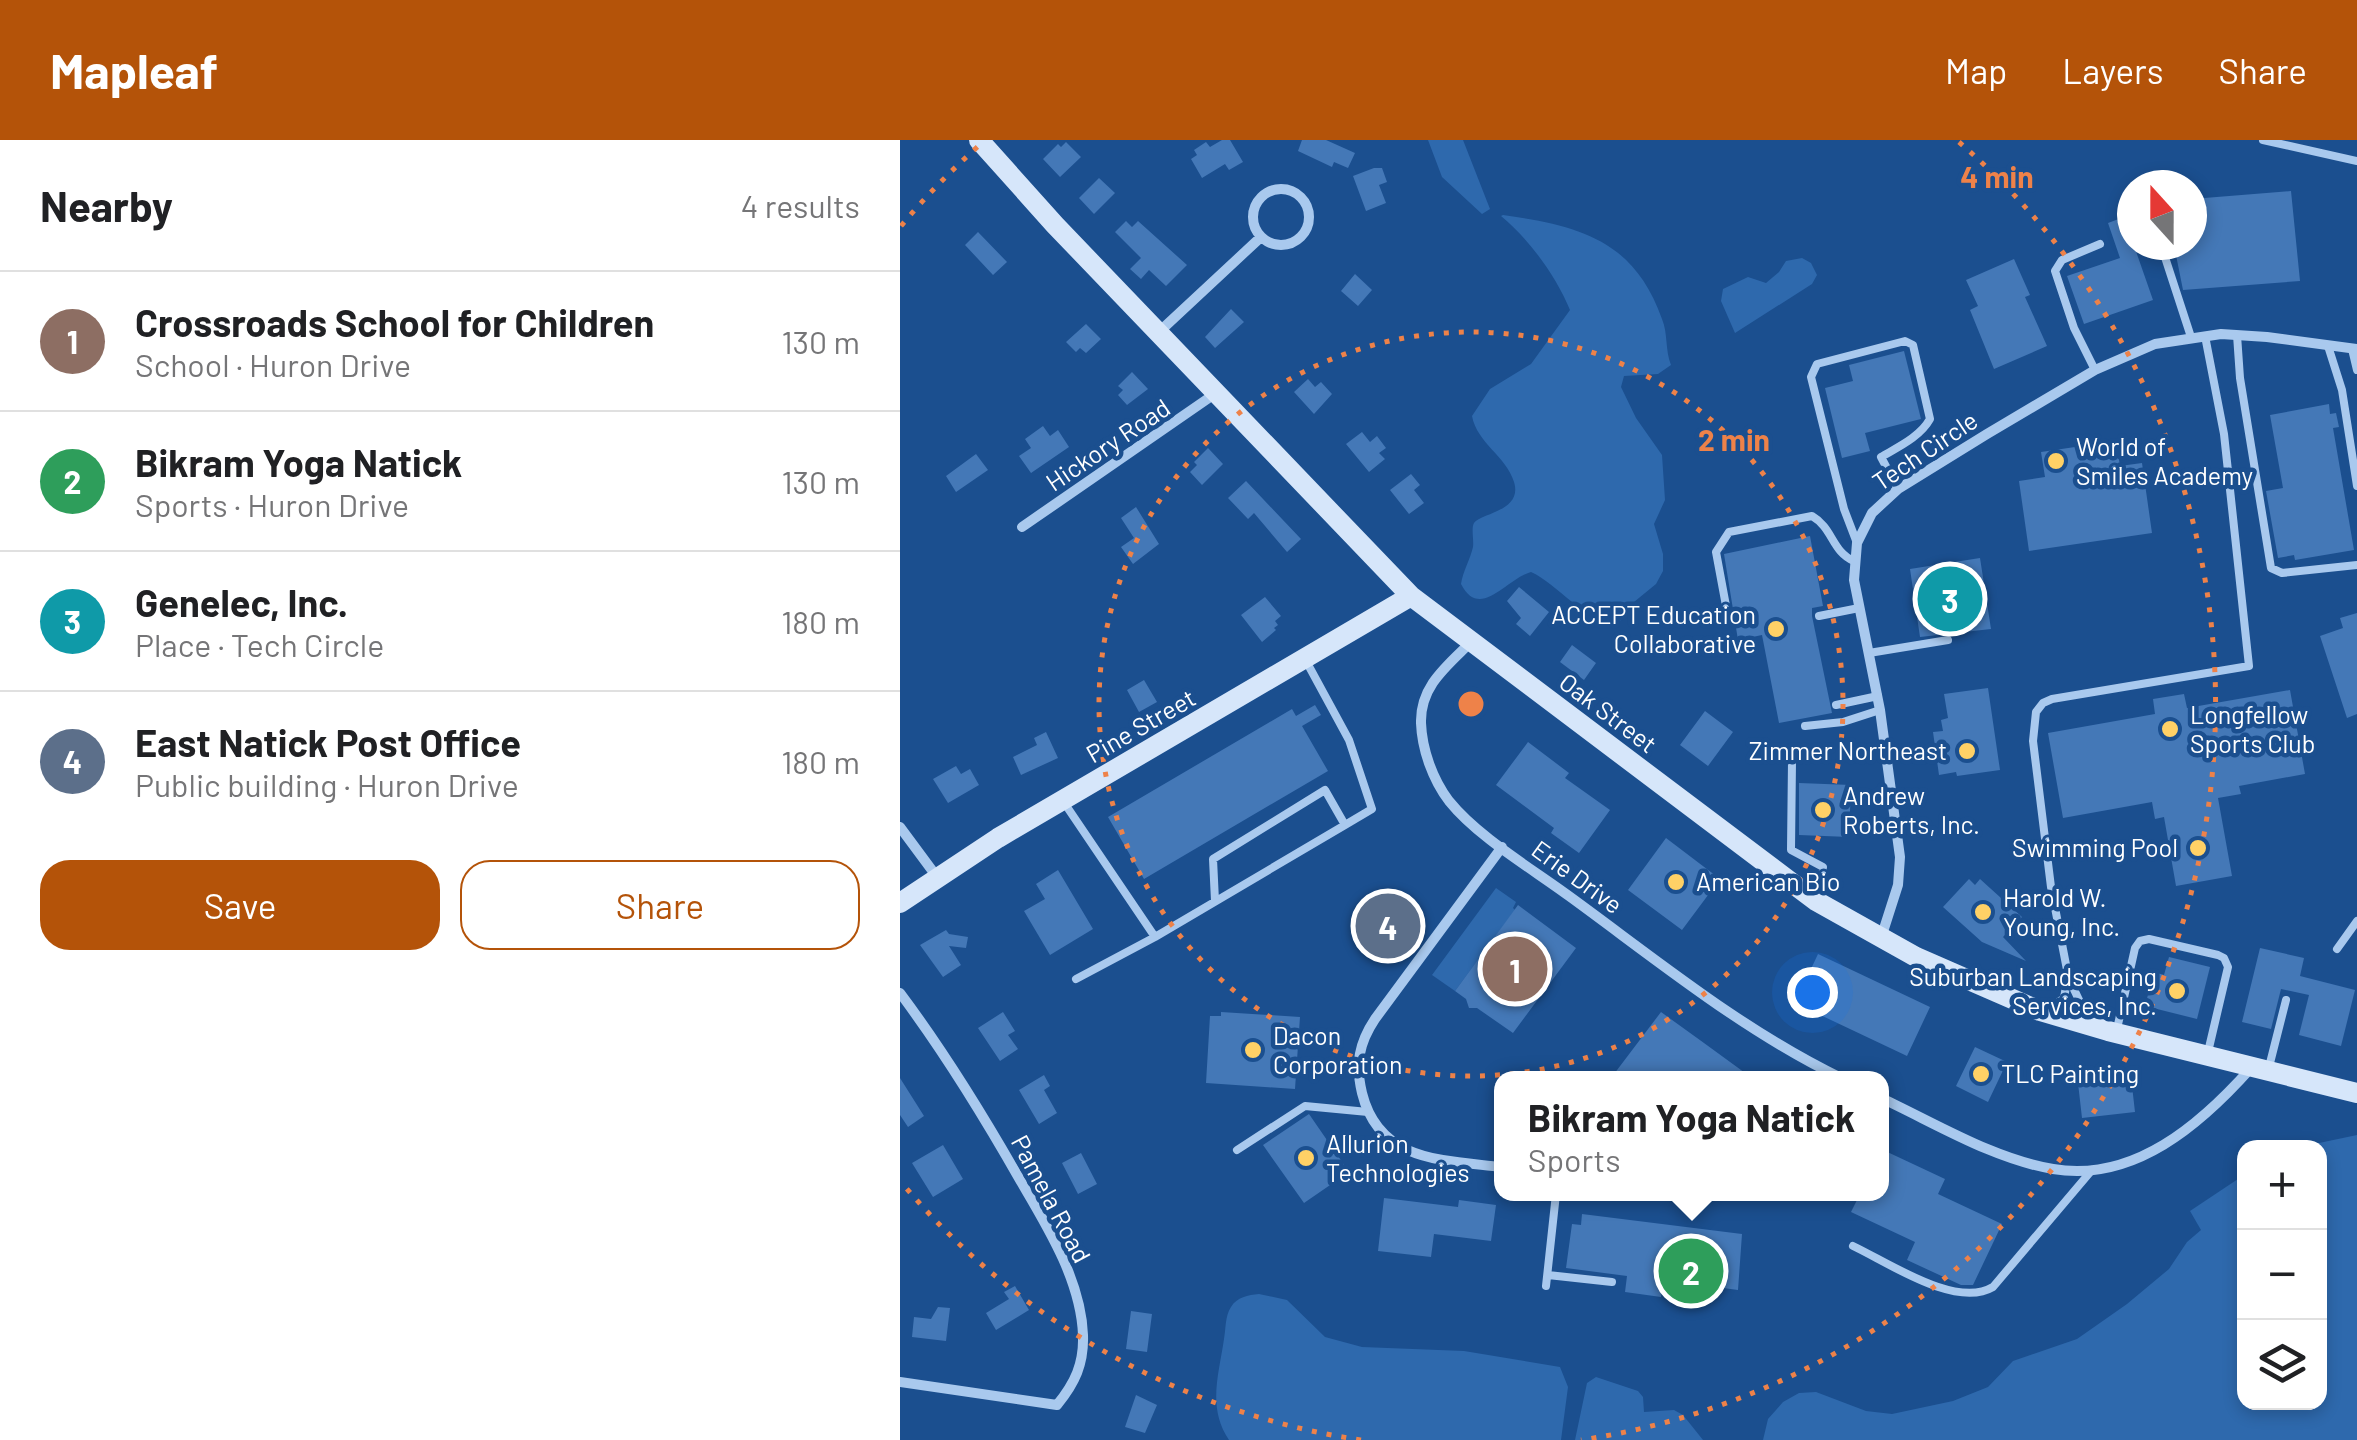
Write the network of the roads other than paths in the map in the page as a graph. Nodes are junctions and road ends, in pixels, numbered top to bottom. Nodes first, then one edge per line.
1 (979, 140) edge
2 (2262, 140) edge
3 (2357, 160) edge
4 (1261, 237) junction
5 (2100, 244) dead end
6 (2166, 260) edge
7 (1158, 333) junction
8 (2237, 335) junction
9 (2204, 336) junction
10 (2191, 337) junction
11 (2328, 346) junction
12 (2355, 349) edge
13 (2096, 370) junction
14 (2357, 370) edge
15 (1216, 393) junction
16 (2357, 486) edge
17 (1898, 489) junction
18 (1022, 527) dead end
19 (1857, 543) junction
20 (1854, 561) junction
21 (2357, 565) edge
22 (1411, 596) junction
23 (1859, 608) junction
24 (1820, 616) dead end
25 (1729, 622) dead end
26 (1948, 640) dead end
27 (1472, 642) junction
28 (1869, 652) junction
29 (1305, 659) junction
30 (1878, 696) junction
31 (1836, 704) dead end
32 (1880, 710) junction
33 (1804, 726) dead end
34 (1792, 761) dead end
35 (1062, 801) junction
36 (1345, 825) junction
37 (900, 827) edge
38 (1502, 847) junction
39 (936, 876) junction
40 (1216, 901) junction
41 (1816, 901) junction
42 (900, 903) edge
43 (2357, 921) edge
44 (1154, 937) junction
45 (1880, 939) junction
46 (2336, 949) dead end
47 (2068, 975) junction
48 (1076, 979) dead end
49 (900, 993) edge
50 (2286, 1000) dead end
51 (2040, 1010) junction
52 (2112, 1032) junction
53 (2207, 1056) junction
54 (2260, 1069) junction
55 (1826, 1071) edge
56 (2357, 1093) edge
57 (1889, 1102) edge
58 (1368, 1112) junction
59 (1237, 1150) dead end
60 (1494, 1165) edge
61 (2092, 1170) junction
62 (1555, 1201) edge
63 (1854, 1246) dead end
64 (1548, 1274) junction
65 (1612, 1282) dead end
66 (1546, 1286) dead end
67 (900, 1382) edge

1 - 7 main road, Oak Street
2 - 3 lane
4 - 4 street
4 - 7 street
5 - 13 lane
6 - 10 lane
7 - 15 main road, Oak Street
8 - 9 street, Tech Circle
8 - 11 street, Tech Circle
8 - 21 lane
9 - 10 street, Tech Circle
9 - 47 lane
10 - 13 street, Tech Circle
11 - 12 street, Tech Circle
11 - 16 lane
12 - 14 lane
13 - 17 street, Tech Circle
15 - 18 street, Hickory Road
15 - 22 main road, Oak Street
17 - 19 street, Tech Circle
17 - 19 lane
19 - 20 street, Tech Circle
20 - 23 street, Tech Circle
20 - 25 lane
22 - 27 main road, Oak Street
22 - 29 main road, Pine Street
23 - 24 lane
23 - 28 street, Tech Circle
26 - 28 lane
27 - 38 street, Erie Drive
27 - 41 main road, Oak Street
28 - 30 street, Tech Circle
29 - 35 main road, Pine Street
29 - 36 lane
30 - 31 lane
30 - 32 street, Tech Circle
32 - 33 lane
32 - 45 street, Tech Circle
34 - 41 lane
35 - 39 main road, Pine Street
35 - 44 lane
36 - 40 lane
36 - 40 lane
37 - 39 street
38 - 55 street, Erie Drive
38 - 58 street
39 - 42 main road, Pine Street
40 - 44 lane
41 - 45 main road, Oak Street
43 - 46 lane
44 - 48 lane
45 - 51 main road, Oak Street
47 - 51 lane
47 - 52 lane
49 - 67 street, Pamela Road
50 - 54 lane
51 - 52 main road, Oak Street
52 - 53 main road, Oak Street
52 - 53 lane
53 - 54 main road, Oak Street
54 - 56 main road, Oak Street
54 - 61 street
57 - 61 street
58 - 59 lane
58 - 60 street
61 - 63 lane
62 - 64 lane
64 - 65 lane
64 - 66 lane

